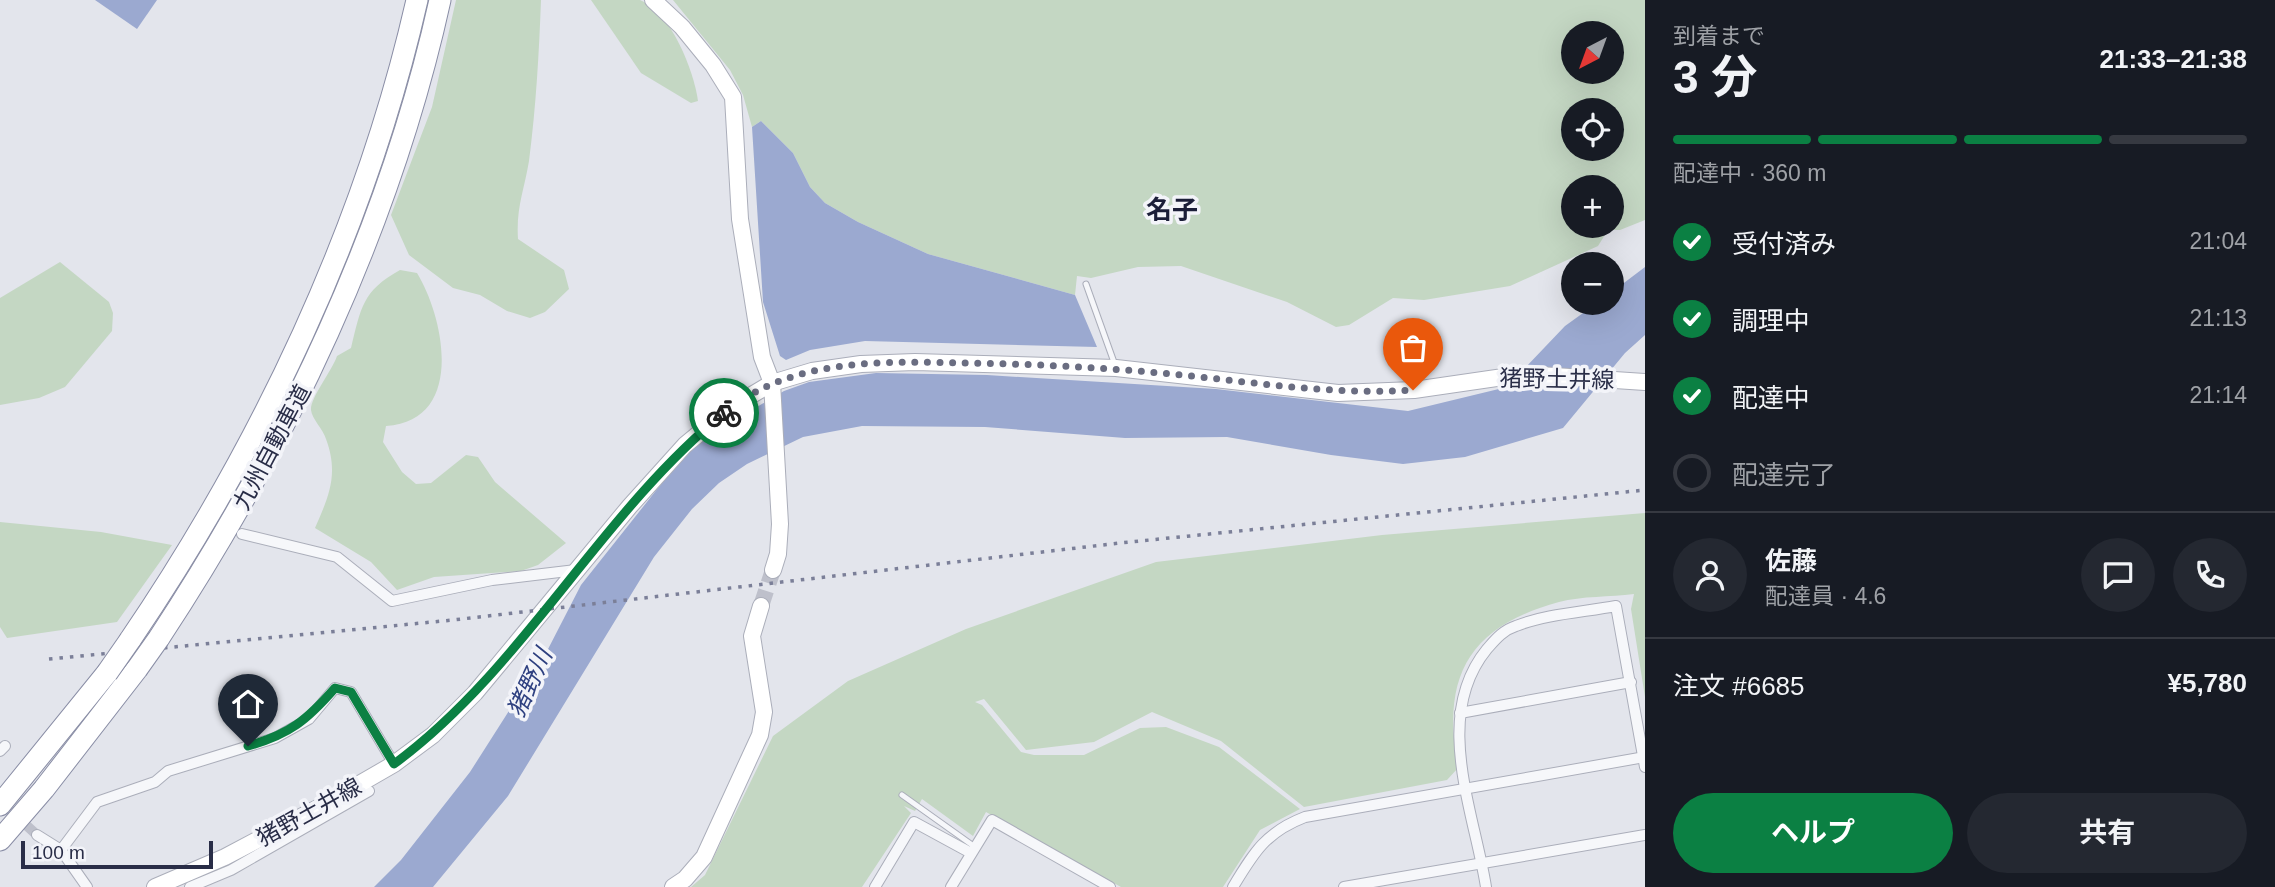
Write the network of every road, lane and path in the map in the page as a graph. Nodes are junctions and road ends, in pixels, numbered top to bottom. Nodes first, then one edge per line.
1 (417, 0) edge
2 (440, 0) edge
3 (653, 0) edge
4 (1086, 284) dead end
5 (1116, 368) junction
6 (1645, 382) edge
7 (772, 391) junction
8 (242, 534) dead end
9 (576, 570) junction
10 (772, 570) tunnel mouth
11 (761, 606) tunnel mouth
12 (1631, 682) junction
13 (1460, 713) junction
14 (1645, 761) edge
15 (394, 764) junction
16 (1467, 787) junction
17 (369, 791) dead end
18 (902, 795) dead end
19 (0, 805) edge
20 (37, 835) tunnel mouth
21 (1645, 835) edge
22 (0, 839) edge
23 (61, 850) junction
24 (973, 850) junction
25 (1482, 862) junction
26 (87, 887) edge
27 (155, 887) edge
28 (190, 887) edge
29 (673, 887) edge
30 (874, 887) edge
31 (951, 887) edge
32 (1110, 887) edge
33 (1233, 887) edge
34 (1344, 887) edge
35 (1486, 887) edge

1 - 19 highway, 九州自動車道, bridge
2 - 22 highway, 九州自動車道, bridge
3 - 7 main road
4 - 5 lane
5 - 6 main road, 猪野土井線
5 - 7 main road, 猪野土井線
7 - 9 main road, 猪野土井線
7 - 10 main road
8 - 9 street
9 - 15 main road, 猪野土井線
11 - 29 main road
12 - 13 street
12 - 13 street
12 - 14 street
13 - 16 street
14 - 16 street
15 - 23 street
15 - 27 main road, 猪野土井線
16 - 25 street
16 - 33 street
17 - 28 street
18 - 24 lane
20 - 23 street
21 - 25 street
23 - 26 street
24 - 30 street
24 - 31 street
24 - 32 street
25 - 34 street
25 - 35 street

